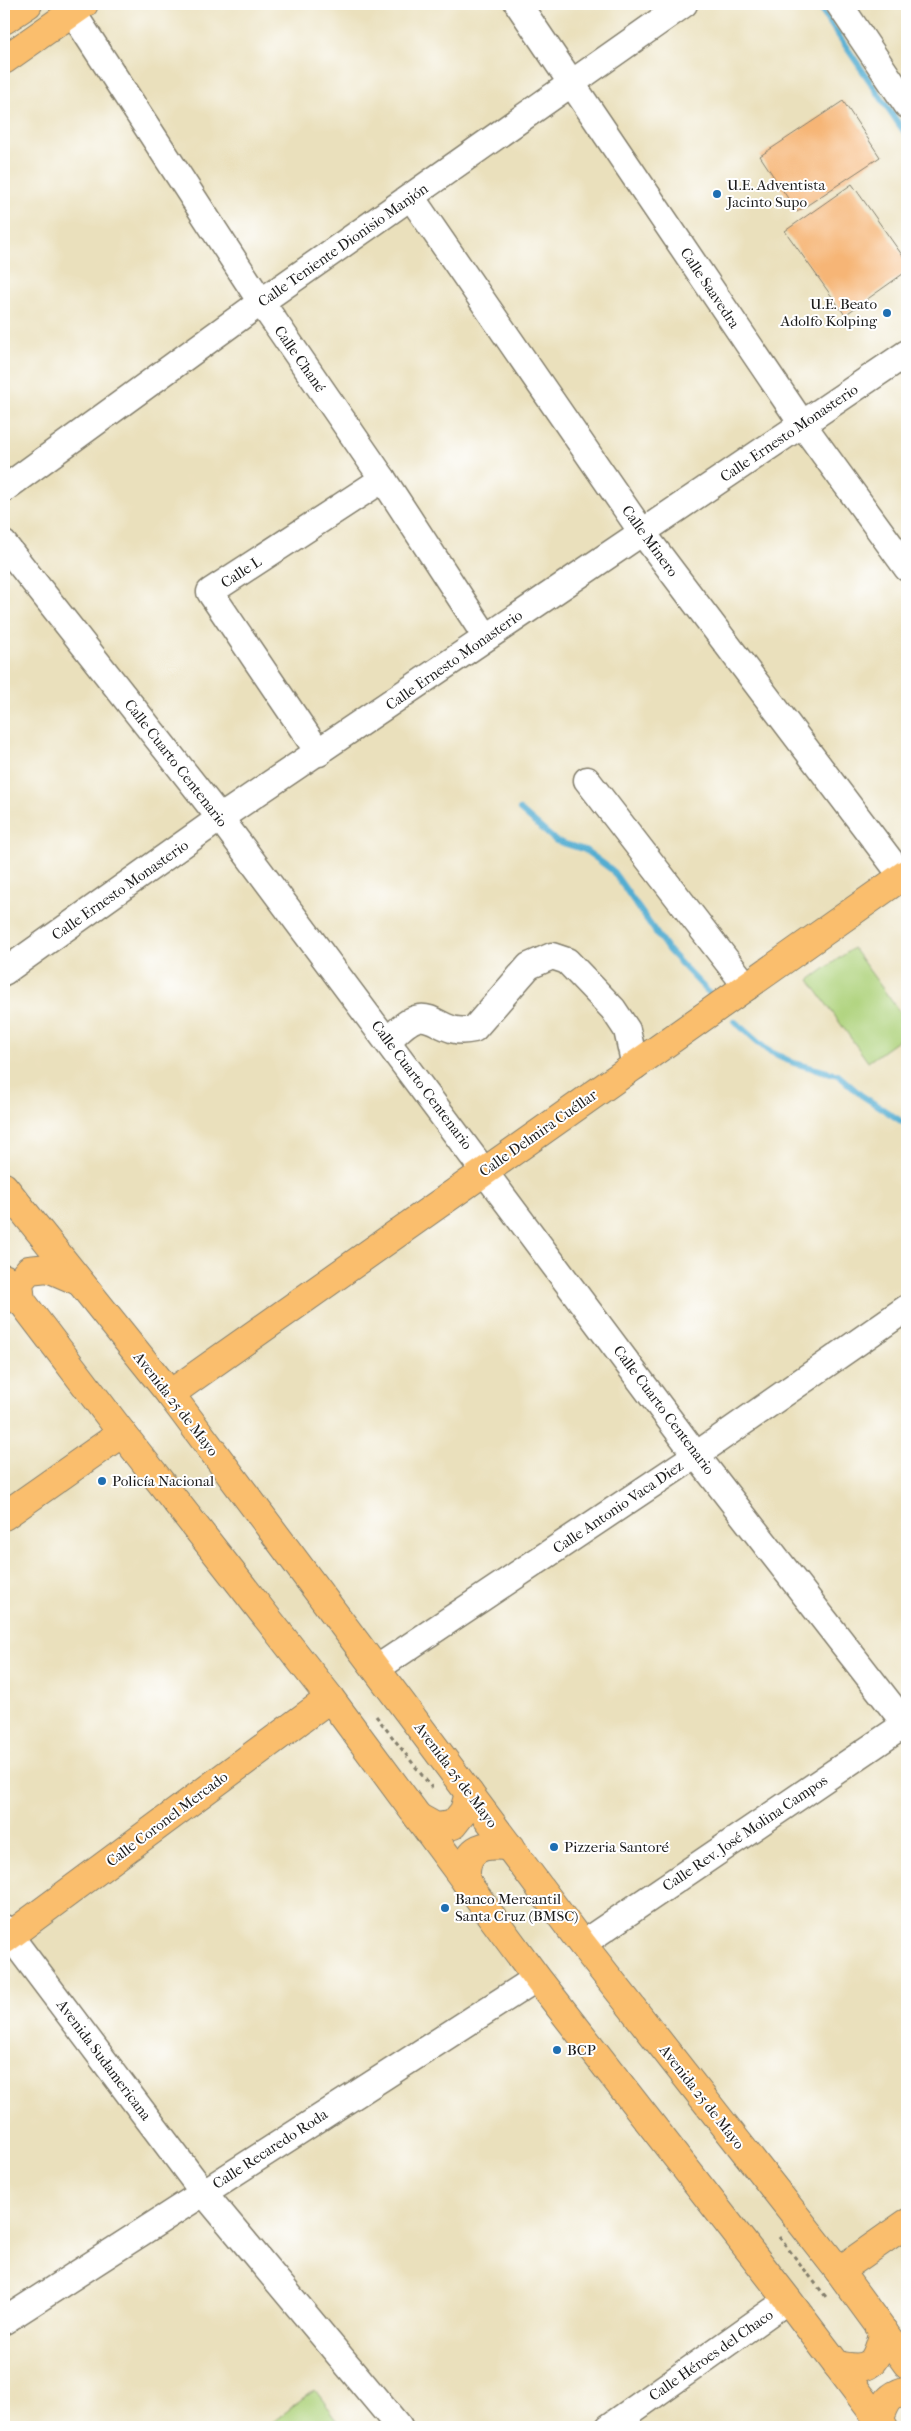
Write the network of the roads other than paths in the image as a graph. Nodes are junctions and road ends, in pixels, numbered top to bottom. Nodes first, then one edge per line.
1 (28, 4) edge
2 (518, 4) edge
3 (684, 4) edge
4 (839, 4) edge
5 (74, 6) edge
6 (4, 20) edge
7 (4, 60) edge
8 (571, 84) junction
9 (907, 105) edge
10 (411, 197) junction
11 (261, 302) junction
12 (907, 353) edge
13 (803, 425) junction
14 (384, 479) junction
15 (4, 489) edge
16 (642, 532) junction
17 (4, 544) edge
18 (907, 568) edge
19 (486, 637) junction
20 (319, 752) junction
21 (587, 780) dead end
22 (220, 818) junction
23 (905, 875) edge
24 (4, 972) edge
25 (747, 987) junction
26 (388, 1040) junction
27 (635, 1066) junction
28 (486, 1170) junction
29 (6, 1190) edge
30 (4, 1220) edge
31 (4, 1278) edge
32 (78, 1281) junction
33 (21, 1302) junction
34 (907, 1308) edge
35 (170, 1394) junction
36 (122, 1433) junction
37 (696, 1455) junction
38 (4, 1516) edge
39 (376, 1669) junction
40 (330, 1698) junction
41 (907, 1724) edge
42 (469, 1794) junction
43 (418, 1817) junction
44 (510, 1847) junction
45 (466, 1882) junction
46 (6, 1935) edge
47 (582, 1944) junction
48 (537, 1978) junction
49 (203, 2192) junction
50 (907, 2222) edge
51 (839, 2271) junction
52 (788, 2300) junction
53 (4, 2321) edge
54 (884, 2332) junction
55 (907, 2364) edge
56 (837, 2365) junction
57 (907, 2390) edge
58 (882, 2424) edge
59 (399, 2427) edge
60 (609, 2427) edge

1 - 6 main road
2 - 8 street, Calle Saavedra
3 - 8 street, Calle Teniente Dionisio Manjón
4 - 9 street
5 - 7 main road
5 - 11 street, Calle Chané
8 - 10 street, Calle Teniente Dionisio Manjón
8 - 13 street, Calle Saavedra
10 - 11 street, Calle Teniente Dionisio Manjón
10 - 16 street, Calle Minero
11 - 14 street, Calle Chané
11 - 15 street, Calle Teniente Dionisio Manjón
12 - 13 street, Calle Ernesto Monasterio
13 - 16 street, Calle Ernesto Monasterio
13 - 18 street, Calle Saavedra
14 - 19 street, Calle Chané
14 - 20 street, Calle L
16 - 19 street, Calle Ernesto Monasterio
16 - 23 street, Calle Minero
17 - 22 street, Calle Cuarto Centenario
19 - 20 street, Calle Ernesto Monasterio
20 - 22 street, Calle Ernesto Monasterio
21 - 25 street
22 - 24 street, Calle Ernesto Monasterio
22 - 26 street, Calle Cuarto Centenario
23 - 25 main road, Calle Delmira Cuéllar
25 - 27 main road, Calle Delmira Cuéllar
26 - 27 street
26 - 28 street, Calle Cuarto Centenario
27 - 28 main road, Calle Delmira Cuéllar
28 - 35 main road, Calle Delmira Cuéllar
28 - 37 street, Calle Cuarto Centenario
29 - 30 main road
29 - 32 main road, Avenida 25 de Mayo
31 - 33 main road
32 - 33 main road
32 - 35 main road, Avenida 25 de Mayo
33 - 36 main road
34 - 37 street, Calle Antonio Vaca Diez
35 - 39 main road, Avenida 25 de Mayo
36 - 38 main road
36 - 40 main road
37 - 39 street, Calle Antonio Vaca Diez
37 - 41 street, Calle Cuarto Centenario
39 - 42 main road, Avenida 25 de Mayo
40 - 43 main road
40 - 46 main road, Calle Coronel Mercado
41 - 47 street, Calle Rev. José Molina Campos
42 - 43 main road
42 - 44 main road, Avenida 25 de Mayo
43 - 45 main road
44 - 45 main road
44 - 47 main road, Avenida 25 de Mayo
45 - 48 main road
46 - 49 street, Avenida Sudamericana
47 - 51 main road, Avenida 25 de Mayo
48 - 49 street, Calle Recaredo Roda
48 - 52 main road
49 - 53 street, Calle Recaredo Roda
49 - 59 street, Avenida Sudamericana
50 - 51 main road
51 - 54 main road, Avenida 25 de Mayo
52 - 56 main road
52 - 60 street, Calle Héroes del Chaco
54 - 55 main road, Avenida 25 de Mayo
54 - 56 main road
56 - 58 main road
57 - 58 main road

